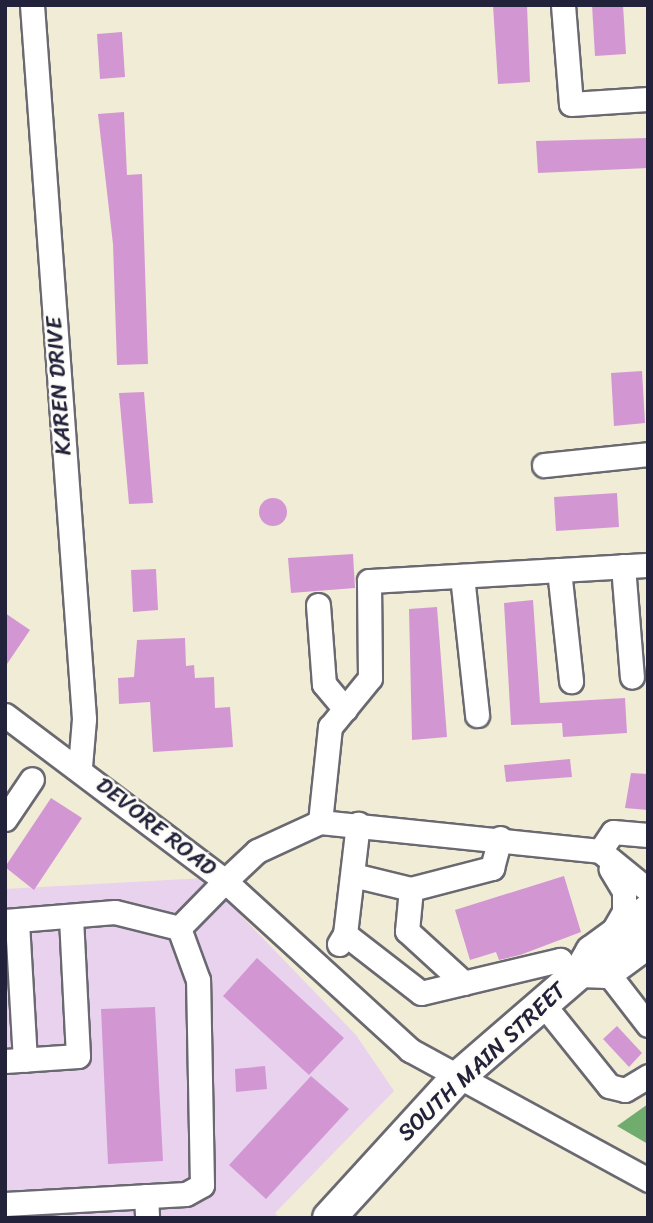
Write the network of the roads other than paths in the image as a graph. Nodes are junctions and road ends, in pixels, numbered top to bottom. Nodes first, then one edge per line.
1 (32, 5) edge
2 (563, 5) edge
3 (648, 99) edge
4 (648, 454) edge
5 (544, 465) dead end
6 (648, 565) edge
7 (623, 566) junction
8 (559, 570) junction
9 (462, 576) junction
10 (318, 606) dead end
11 (632, 677) dead end
12 (571, 681) dead end
13 (345, 709) junction
14 (5, 715) edge
15 (477, 715) dead end
16 (80, 768) junction
17 (32, 779) dead end
18 (5, 819) edge
19 (320, 822) junction
20 (358, 824) junction
21 (648, 835) edge
22 (500, 838) junction
23 (600, 851) junction
24 (353, 875) junction
25 (225, 881) junction
26 (411, 889) junction
27 (648, 890) edge
28 (648, 911) edge
29 (71, 916) junction
30 (11, 921) edge
31 (179, 928) junction
32 (610, 936) junction
33 (647, 944) edge
34 (587, 974) junction
35 (464, 983) junction
36 (543, 1004) junction
37 (648, 1025) edge
38 (15, 1060) edge
39 (648, 1076) edge
40 (456, 1079) junction
41 (648, 1180) edge
42 (5, 1204) edge
43 (147, 1207) edge
44 (329, 1218) edge

1 - 16 street, KAREN DRIVE
2 - 3 street
4 - 5 street
6 - 7 street
7 - 8 street
7 - 11 street
8 - 9 street
8 - 12 street
9 - 13 street
9 - 15 street
10 - 13 street
13 - 19 street
14 - 16 street, DEVORE ROAD
16 - 25 street, DEVORE ROAD
17 - 18 street
19 - 20 street, DEVORE ROAD
19 - 25 street, DEVORE ROAD
20 - 22 street, DEVORE ROAD
20 - 24 street
21 - 23 street
22 - 23 street, DEVORE ROAD
22 - 26 street
23 - 27 street
23 - 32 street
24 - 26 street
24 - 35 street
25 - 31 street
25 - 40 street
26 - 35 street
28 - 32 highway, SOUTH MAIN STREET
29 - 30 street
29 - 31 street
29 - 38 street
30 - 38 street
31 - 43 street
32 - 34 highway, SOUTH MAIN STREET
33 - 34 highway, SOUTH MAIN STREET
34 - 35 street
34 - 36 highway, SOUTH MAIN STREET
34 - 37 street
36 - 39 street
36 - 40 highway, SOUTH MAIN STREET
40 - 41 street
40 - 44 highway, SOUTH MAIN STREET
42 - 43 street

